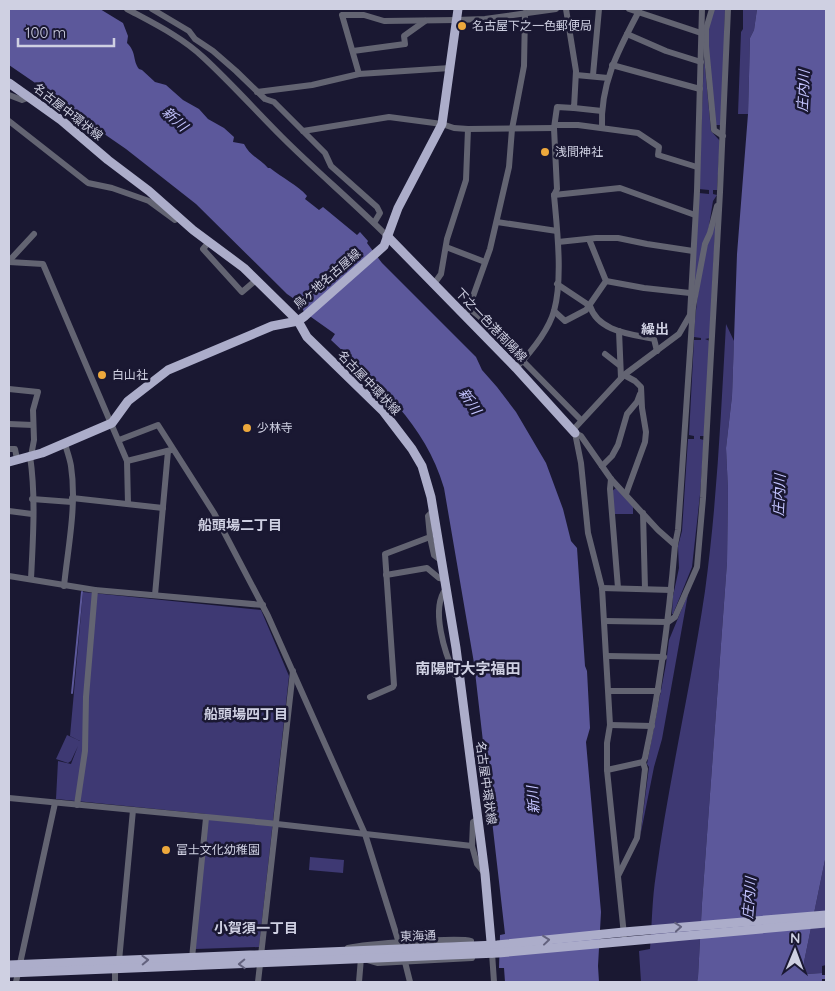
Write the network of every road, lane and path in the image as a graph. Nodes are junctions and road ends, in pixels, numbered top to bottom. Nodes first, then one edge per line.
1 (127, 9) edge
2 (152, 9) edge
3 (458, 9) edge
4 (556, 9) edge
5 (566, 9) edge
6 (599, 9) edge
7 (629, 9) edge
8 (702, 9) edge
9 (712, 9) edge
10 (728, 9) edge
11 (639, 11) junction
12 (525, 13) junction
13 (456, 20) junction
14 (426, 21) junction
15 (701, 33) junction
16 (627, 34) junction
17 (703, 46) junction
18 (353, 51) junction
19 (701, 62) junction
20 (612, 65) junction
21 (450, 68) junction
22 (359, 74) junction
23 (576, 75) junction
24 (593, 75) junction
25 (608, 78) junction
26 (9, 83) edge
27 (700, 89) junction
28 (258, 92) junction
29 (9, 95) edge
30 (30, 98) junction
31 (574, 108) junction
32 (602, 110) junction
33 (9, 121) edge
34 (442, 124) junction
35 (554, 126) junction
36 (602, 128) junction
37 (468, 129) junction
38 (512, 130) junction
39 (303, 131) junction
40 (723, 136) junction
41 (697, 167) junction
42 (554, 195) junction
43 (719, 202) junction
44 (178, 216) junction
45 (694, 216) junction
46 (497, 222) junction
47 (374, 223) junction
48 (557, 231) junction
49 (34, 234) dead end
50 (388, 236) junction
51 (590, 240) junction
52 (209, 242) junction
53 (558, 242) junction
54 (446, 247) junction
55 (693, 251) junction
56 (9, 261) edge
57 (485, 262) junction
58 (256, 280) junction
59 (606, 281) junction
60 (434, 284) junction
61 (557, 284) junction
62 (690, 293) junction
63 (590, 306) junction
64 (693, 307) junction
65 (554, 311) junction
66 (467, 312) junction
67 (690, 315) junction
68 (301, 319) junction
69 (618, 332) junction
70 (679, 334) junction
71 (691, 338) junction
72 (657, 350) junction
73 (605, 354) dead end
74 (523, 360) junction
75 (619, 365) junction
76 (516, 368) junction
77 (622, 376) junction
78 (9, 389) edge
79 (641, 390) junction
80 (580, 419) junction
81 (112, 422) junction
82 (9, 424) edge
83 (33, 425) junction
84 (574, 432) junction
85 (119, 440) junction
86 (64, 444) junction
87 (9, 449) edge
88 (172, 450) junction
89 (31, 456) junction
90 (13, 460) edge
91 (127, 461) junction
92 (602, 466) junction
93 (611, 479) junction
94 (626, 494) junction
95 (32, 499) junction
96 (72, 500) junction
97 (128, 504) junction
98 (163, 508) junction
99 (9, 511) edge
100 (433, 511) junction
101 (643, 513) junction
102 (32, 514) junction
103 (430, 537) junction
104 (674, 545) junction
105 (442, 561) junction
106 (386, 575) junction
107 (9, 576) edge
108 (444, 579) junction
109 (31, 580) junction
110 (64, 586) junction
111 (602, 588) junction
112 (618, 588) junction
113 (645, 589) junction
114 (95, 590) junction
115 (671, 590) junction
116 (155, 595) junction
117 (263, 605) junction
118 (605, 621) junction
119 (668, 622) junction
120 (607, 656) junction
121 (664, 657) junction
122 (293, 671) junction
123 (609, 690) junction
124 (658, 691) junction
125 (370, 697) dead end
126 (610, 724) junction
127 (652, 726) junction
128 (643, 762) junction
129 (607, 770) junction
130 (9, 798) edge
131 (55, 803) junction
132 (78, 805) junction
133 (133, 810) junction
134 (206, 818) junction
135 (478, 818) junction
136 (276, 824) junction
137 (365, 834) junction
138 (472, 846) junction
139 (484, 874) junction
140 (618, 877) junction
141 (826, 914) edge
142 (826, 923) edge
143 (624, 936) junction
144 (471, 941) dead end
145 (399, 943) junction
146 (495, 949) junction
147 (337, 951) junction
148 (472, 957) dead end
149 (192, 958) junction
150 (361, 958) junction
151 (261, 959) junction
152 (405, 962) junction
153 (117, 965) junction
154 (9, 966) edge
155 (16, 973) edge
156 (115, 982) edge
157 (258, 982) edge
158 (359, 982) edge
159 (410, 982) edge
160 (494, 982) edge

1 - 47 street
2 - 28 street
3 - 13 main road, 鳥ヶ地名古屋線
4 - 12 street
5 - 23 street
6 - 24 street
7 - 11 street
8 - 15 street
9 - 17 street
10 - 40 street
11 - 15 street
11 - 16 street
12 - 13 street
12 - 38 street
13 - 14 street
13 - 21 main road, 鳥ヶ地名古屋線
14 - 18 street
14 - 18 street
15 - 17 street
16 - 19 street
16 - 20 street
17 - 19 street
17 - 40 street
18 - 22 street
19 - 27 street
20 - 25 street
20 - 27 street
21 - 22 street
21 - 34 main road, 鳥ヶ地名古屋線
22 - 28 street
23 - 24 street
23 - 31 street
24 - 25 street
25 - 32 street
26 - 30 main road, 名古屋中環状線
27 - 41 street
28 - 39 street
29 - 30 street
30 - 44 main road, 名古屋中環状線
31 - 32 street
31 - 35 street
32 - 36 street
33 - 44 street
34 - 37 street
34 - 39 street
34 - 50 main road, 鳥ヶ地名古屋線
35 - 36 street
35 - 38 street
35 - 42 street
36 - 41 street
37 - 38 street
37 - 54 street
38 - 46 street
39 - 47 street
40 - 43 street
41 - 45 street
42 - 45 street
42 - 48 street
43 - 64 street
43 - 119 street
44 - 52 main road, 名古屋中環状線
45 - 55 street
46 - 48 street
46 - 57 street
47 - 50 street
48 - 53 street
49 - 56 street
50 - 60 main road, 下之一色港南陽線
50 - 68 main road, 鳥ヶ地名古屋線
51 - 53 street
51 - 55 street
51 - 59 street
52 - 58 main road, 名古屋中環状線
52 - 58 street
53 - 61 street
54 - 57 street
54 - 60 street
55 - 62 street
56 - 81 street
57 - 66 street
58 - 68 main road, 名古屋中環状線
59 - 62 street
59 - 63 street
60 - 66 main road, 下之一色港南陽線
61 - 63 street
61 - 65 street
62 - 67 street
63 - 65 street
63 - 69 street
64 - 67 street
64 - 71 street
65 - 74 street
66 - 74 street
66 - 76 main road, 下之一色港南陽線
67 - 70 street
68 - 81 main road, 鳥ヶ地名古屋線
68 - 100 main road, 名古屋中環状線
69 - 72 street
69 - 75 street
70 - 71 street
70 - 72 street
71 - 104 street
72 - 77 street
73 - 75 street
74 - 76 street
74 - 80 street
75 - 77 street
76 - 84 main road, 下之一色港南陽線
77 - 79 street
77 - 80 street
78 - 83 street
79 - 92 street
79 - 94 street
80 - 84 street
81 - 85 street
81 - 86 main road, 鳥ヶ地名古屋線
82 - 83 street
83 - 89 street
84 - 92 street
84 - 111 street
85 - 88 street
85 - 91 street
86 - 89 main road, 鳥ヶ地名古屋線
86 - 96 street
87 - 90 street
88 - 91 street
88 - 98 street
88 - 117 street
89 - 90 main road, 鳥ヶ地名古屋線
89 - 95 street
91 - 97 street
92 - 93 street
93 - 94 street
93 - 112 street
94 - 101 street
95 - 96 street
95 - 102 street
96 - 97 street
96 - 110 street
97 - 98 street
98 - 116 street
99 - 102 street
100 - 103 street
100 - 105 main road, 名古屋中環状線
101 - 104 street
101 - 113 street
102 - 109 street
103 - 105 street
103 - 106 street
104 - 115 street
105 - 108 main road, 名古屋中環状線
106 - 108 street
106 - 125 street
107 - 109 street
108 - 135 main road, 名古屋中環状線
109 - 110 street
110 - 114 street
111 - 112 street
111 - 118 street
112 - 113 street
113 - 115 street
114 - 116 street
114 - 132 street
115 - 119 street
116 - 117 street
117 - 122 street
118 - 119 street
118 - 120 street
119 - 121 street
120 - 121 street
120 - 123 street
121 - 124 street
122 - 136 street
122 - 137 street
123 - 124 street
123 - 126 street
124 - 127 street
126 - 127 street
126 - 129 street
127 - 128 street
128 - 129 street
128 - 140 street
129 - 140 street
130 - 131 street
131 - 132 street
131 - 155 street
132 - 133 street
133 - 134 street
133 - 153 street
134 - 136 street
134 - 149 street
135 - 138 street
135 - 139 main road, 名古屋中環状線
136 - 137 street
136 - 151 street
137 - 138 street
137 - 145 street
138 - 139 street
139 - 146 main road, 名古屋中環状線
140 - 143 street
143 -> 141 main road, 東海通
142 - 143 main road, 東海通
143 - 146 main road, 東海通
144 - 145 street
145 - 147 street
146 - 147 main road, 東海通
146 - 150 main road, 東海通
146 - 160 street
147 - 151 main road, 東海通
148 - 152 street
149 - 151 main road, 東海通
153 -> 149 main road, 東海通
150 - 151 main road, 東海通
150 - 152 street
150 - 158 street
151 -> 153 main road, 東海通
151 - 157 street
152 - 159 street
153 - 155 main road, 東海通
153 - 156 street
154 - 155 main road, 東海通

